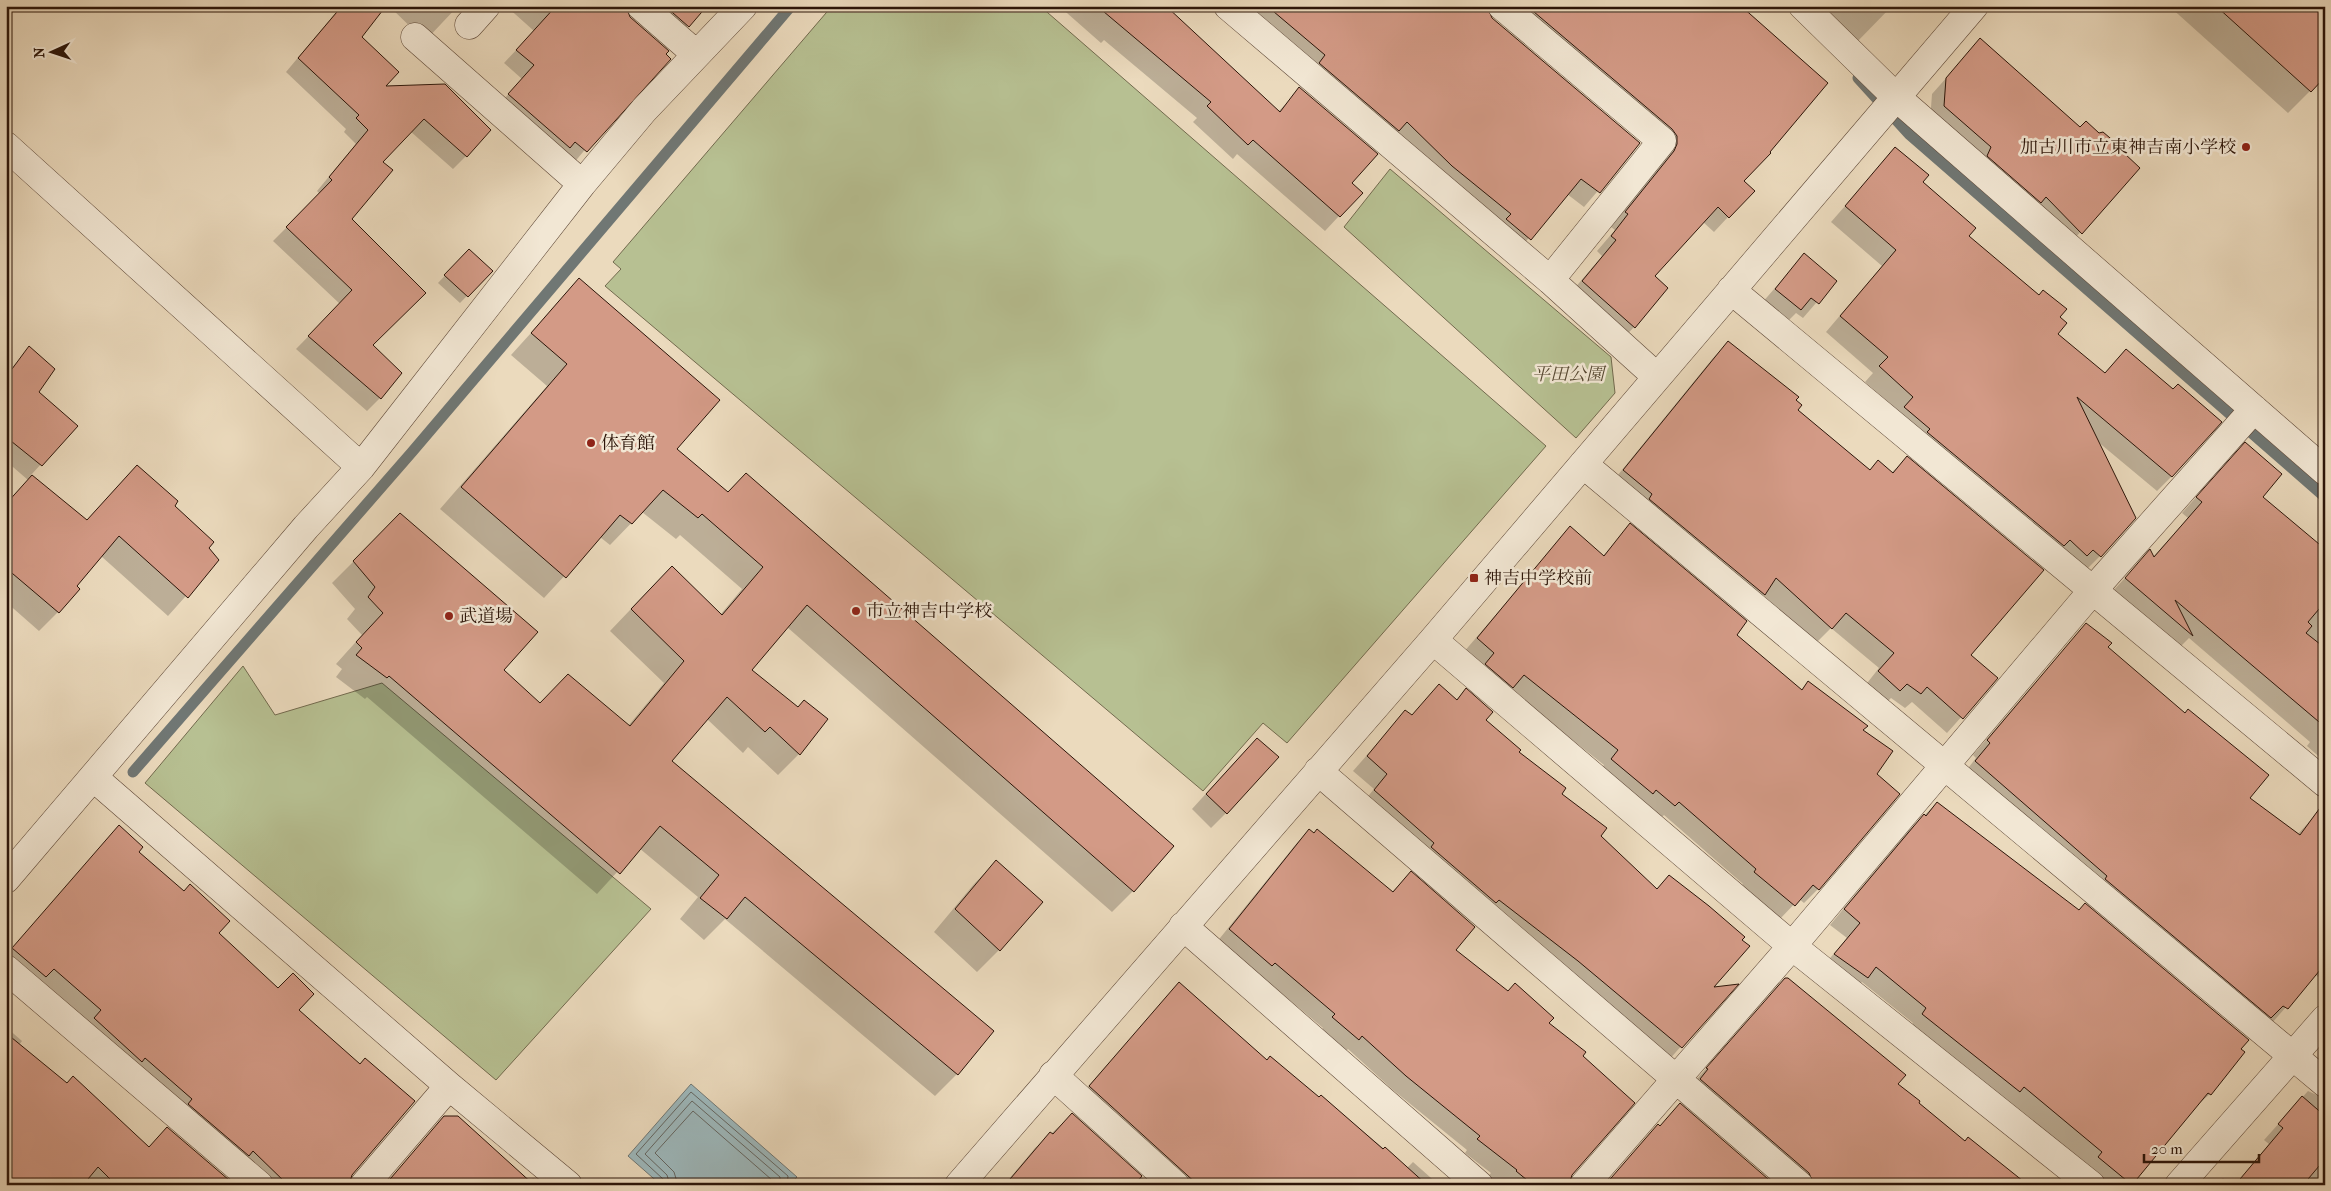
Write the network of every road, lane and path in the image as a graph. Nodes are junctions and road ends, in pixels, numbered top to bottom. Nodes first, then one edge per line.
1 (641, 6) edge
2 (743, 6) edge
3 (1228, 6) edge
4 (1502, 6) edge
5 (1803, 6) edge
6 (1974, 6) edge
7 (415, 37) dead end
8 (696, 54) junction
9 (1896, 98) junction
10 (6, 146) edge
11 (582, 184) junction
12 (1550, 280) junction
13 (1731, 290) junction
14 (1657, 377) junction
15 (2254, 409) junction
16 (1582, 464) junction
17 (361, 467) junction
18 (2325, 470) edge
19 (2093, 590) junction
20 (1433, 640) junction
21 (1943, 766) junction
22 (1318, 771) junction
23 (94, 777) junction
24 (2325, 782) edge
25 (6, 879) edge
26 (1183, 926) junction
27 (1792, 946) junction
28 (6, 968) edge
29 (2325, 1019) edge
30 (2293, 1056) junction
31 (1053, 1076) junction
32 (1675, 1079) junction
33 (2325, 1083) edge
34 (449, 1086) junction
35 (259, 1185) edge
36 (364, 1185) edge
37 (568, 1185) edge
38 (959, 1185) edge
39 (1175, 1185) edge
40 (1479, 1185) edge
41 (1584, 1185) edge
42 (1799, 1185) edge
43 (2091, 1185) edge
44 (2179, 1185) edge

1 - 8 street
2 - 8 street
3 - 12 street
4 - 12 street
5 - 9 street
6 - 9 street
7 - 11 street
8 - 11 street
9 - 13 street
9 - 15 street
10 - 17 street
11 - 17 street
12 - 14 street
13 - 14 street
13 - 19 street
14 - 16 street
15 - 18 street
15 - 19 street
16 - 20 street
16 - 21 street
17 - 23 street
19 - 21 street
19 - 24 street
20 - 22 street
20 - 27 street
21 - 27 street
21 - 30 street
22 - 26 street
22 - 32 street
23 - 25 street
23 - 34 street
26 - 31 street
26 - 40 street
27 - 32 street
27 - 43 street
28 - 35 street
29 - 30 street
30 - 33 street
30 - 44 street
31 - 38 street
31 - 39 street
32 - 41 street
32 - 42 street
34 - 36 street
34 - 37 street

